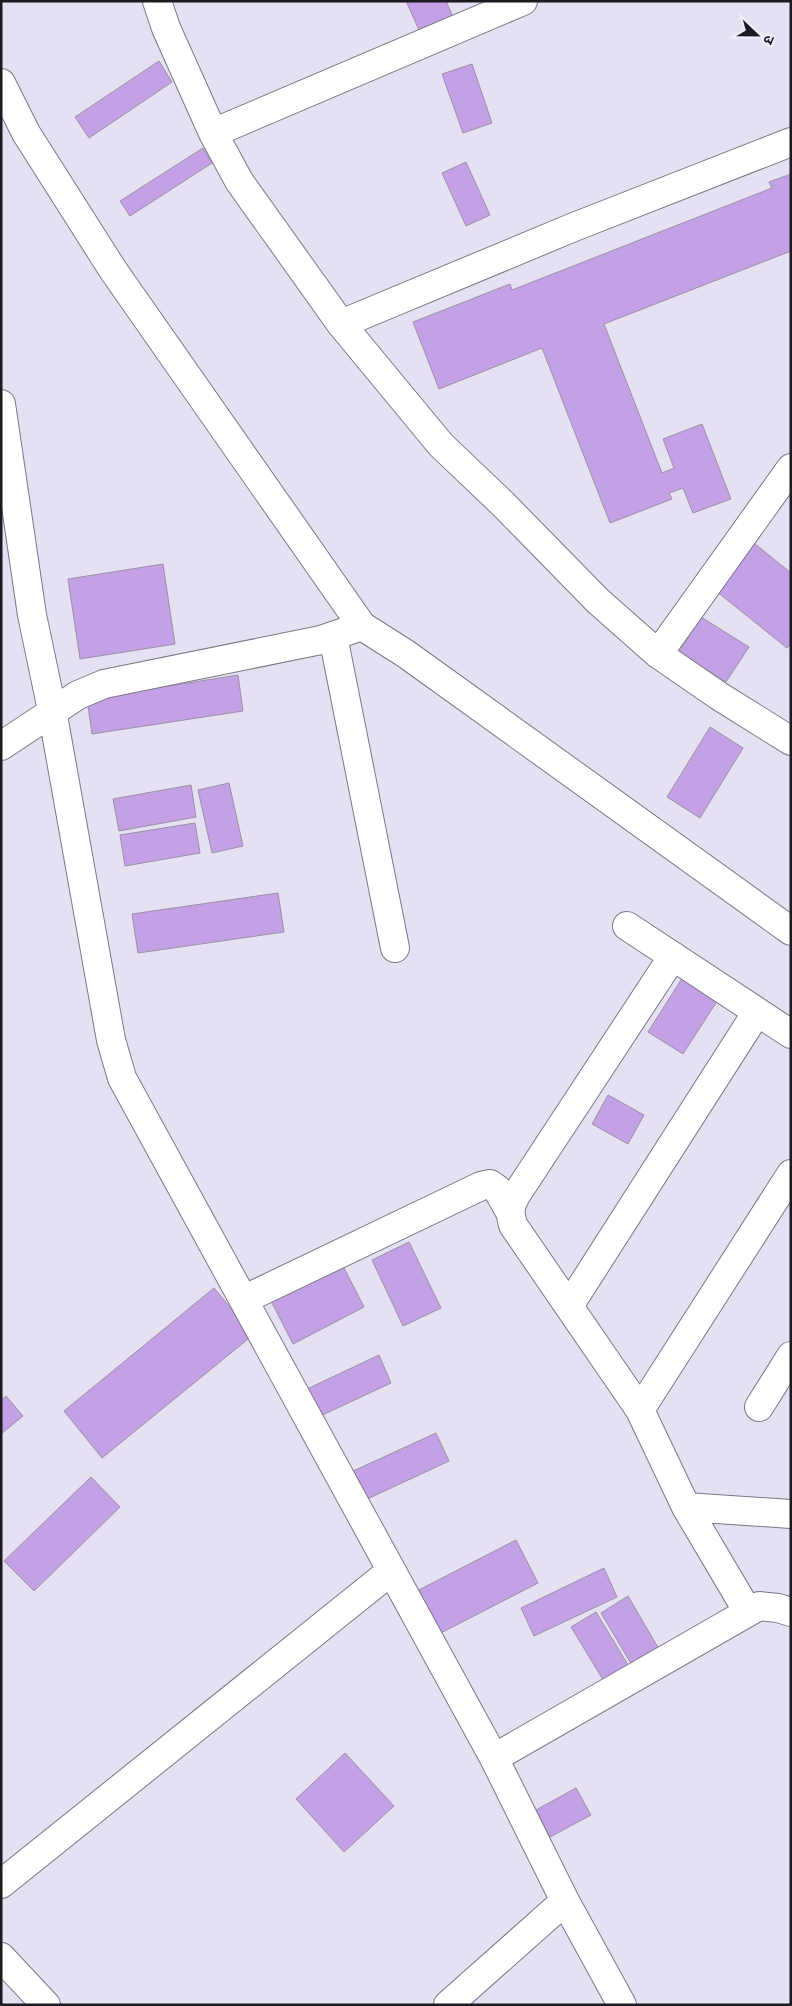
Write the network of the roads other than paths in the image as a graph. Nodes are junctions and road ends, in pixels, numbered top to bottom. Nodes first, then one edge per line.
1 (157, 1) edge
2 (523, 1) edge
3 (1, 83) edge
4 (213, 133) junction
5 (791, 142) edge
6 (341, 324) junction
7 (1, 404) edge
8 (791, 468) edge
9 (362, 626) junction
10 (333, 636) junction
11 (658, 654) junction
12 (52, 710) junction
13 (791, 741) edge
14 (1, 746) edge
15 (627, 926) dead end
16 (791, 931) edge
17 (395, 948) dead end
18 (673, 956) junction
19 (757, 1012) junction
20 (791, 1034) edge
21 (791, 1174) edge
22 (510, 1212) junction
23 (245, 1300) junction
24 (569, 1306) junction
25 (791, 1356) edge
26 (758, 1407) dead end
27 (640, 1410) junction
28 (686, 1507) junction
29 (791, 1514) edge
30 (392, 1571) junction
31 (748, 1612) junction
32 (791, 1612) edge
33 (494, 1758) junction
34 (1, 1884) edge
35 (566, 1902) junction
36 (1, 1957) edge
37 (46, 2005) edge
38 (448, 2005) edge
39 (622, 2005) edge

1 - 4 street
2 - 4 street
3 - 9 street
4 - 6 street
5 - 6 street
6 - 11 street
7 - 12 street
8 - 11 street
9 - 10 street
9 - 16 street
10 - 12 street
10 - 17 street
11 - 13 street
12 - 14 street
12 - 23 street
15 - 18 street
18 - 19 street
18 - 22 street
19 - 20 street
19 - 24 street
21 - 27 street
22 - 23 street
22 - 24 street
23 - 30 street
24 - 27 street
25 - 26 street
27 - 28 street
28 - 29 street
28 - 31 street
30 - 33 street
30 - 34 street
31 - 32 street
31 - 33 street
33 - 35 street
35 - 38 street
35 - 39 street
36 - 37 street

